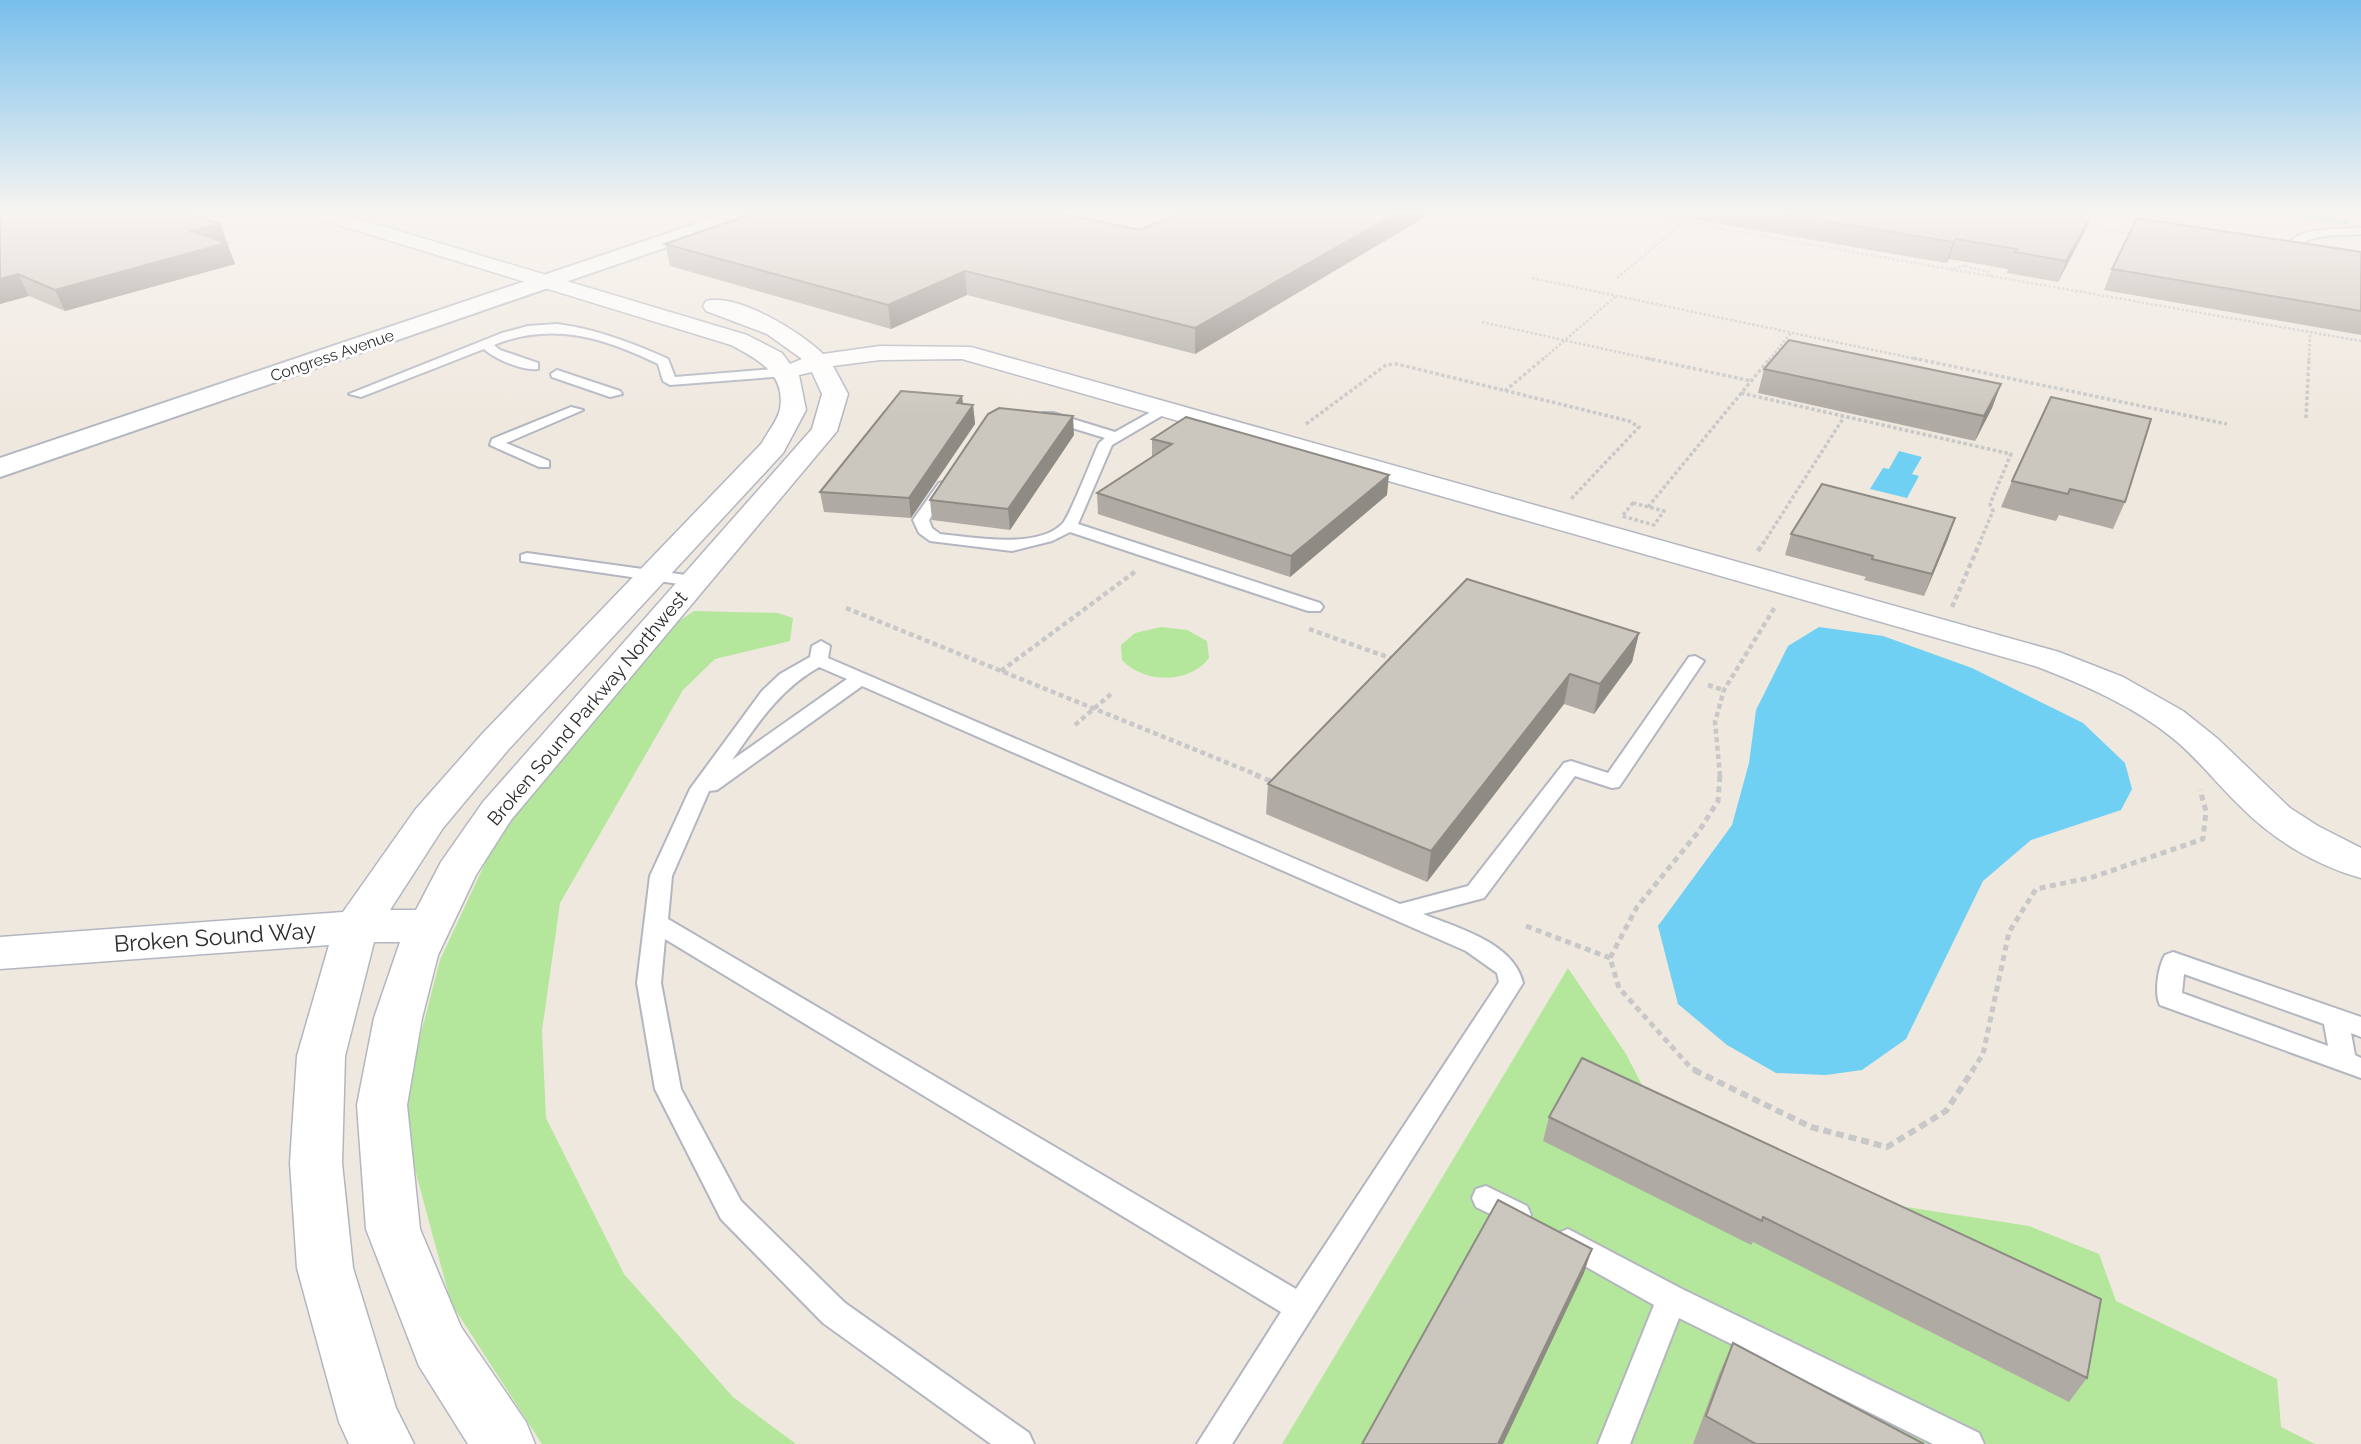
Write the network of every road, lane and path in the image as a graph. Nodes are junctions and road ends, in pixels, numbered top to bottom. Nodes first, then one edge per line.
1 (512, 281) edge
2 (517, 281) edge
3 (592, 281) edge
4 (1548, 281) edge
5 (2022, 281) edge
6 (1616, 296) junction
7 (1482, 322) dead end
8 (2310, 332) junction
9 (1791, 333) junction
10 (1564, 340) junction
11 (2361, 341) edge
12 (486, 344) junction
13 (533, 366) dead end
14 (809, 368) junction
15 (557, 374) dead end
16 (1751, 381) junction
17 (172, 385) dead end
18 (1505, 391) junction
19 (356, 394) dead end
20 (615, 394) dead end
21 (1741, 394) junction
22 (1164, 408) junction
23 (576, 410) dead end
24 (1031, 413) edge
25 (1844, 417) junction
26 (2306, 418) dead end
27 (2227, 424) dead end
28 (1304, 430) dead end
29 (1117, 437) junction
30 (544, 464) dead end
31 (0, 468) edge
32 (950, 477) edge
33 (1566, 504) dead end
34 (1648, 507) junction
35 (1069, 526) junction
36 (1756, 555) dead end
37 (527, 558) dead end
38 (1138, 570) dead end
39 (653, 576) junction
40 (694, 581) junction
41 (1779, 601) dead end
42 (1314, 607) dead end
43 (846, 608) dead end
44 (1951, 610) dead end
45 (1306, 628) dead end
46 (1695, 661) dead end
47 (1385, 669) edge
48 (1002, 671) junction
49 (861, 678) junction
50 (1112, 693) dead end
51 (1094, 709) junction
52 (1075, 725) dead end
53 (1285, 774) edge
54 (2199, 785) dead end
55 (697, 794) junction
56 (2361, 864) edge
57 (1399, 912) junction
58 (656, 923) junction
59 (431, 925) junction
60 (1526, 926) dead end
61 (356, 927) junction
62 (0, 953) edge
63 (1609, 958) junction
64 (2335, 1018) junction
65 (2361, 1027) edge
66 (2352, 1065) edge
67 (1486, 1198) dead end
68 (1671, 1299) junction
69 (1301, 1308) junction
70 (383, 1444) edge
71 (504, 1444) edge
72 (1018, 1444) edge
73 (1213, 1444) edge
74 (1614, 1444) edge
75 (1968, 1444) edge

1 - 17 main road, Congress Avenue
2 - 31 main road, Congress Avenue
3 - 14 street
4 - 6 path
5 - 8 path
6 - 9 path
6 - 10 path
7 - 10 path
8 - 11 path
8 - 26 path
9 - 16 path
9 - 27 path
10 - 16 path
10 - 18 path
12 - 13 lane
12 - 14 lane
12 - 19 lane
14 - 22 street
14 - 39 street, Broken Sound Parkway Northwest
14 - 40 street, Broken Sound Parkway Northwest
15 - 20 lane
16 - 21 path
18 - 28 path
18 - 33 path
21 - 25 path
21 - 34 path
22 - 29 lane
22 - 56 street
23 - 30 lane
24 - 29 lane
25 - 36 path
25 - 44 path
29 - 35 lane
32 - 35 lane
34 - 34 path
35 - 42 lane
37 - 39 lane
38 - 48 path
39 - 40 lane
39 - 61 street, Broken Sound Parkway Northwest
40 - 59 street, Broken Sound Parkway Northwest
41 - 63 path
43 - 48 path
45 - 47 path
46 - 57 lane
48 - 51 path
49 - 55 lane
49 - 55 lane
49 - 57 lane
50 - 51 path
51 - 52 path
51 - 53 path
54 - 63 path
55 - 58 lane
57 - 69 lane
58 - 69 lane
58 - 72 lane
59 - 61 street, Broken Sound Way
59 - 71 street, Broken Sound Parkway Northwest
60 - 63 path
61 - 62 street, Broken Sound Way
61 - 70 street, Broken Sound Parkway Northwest
64 - 65 lane
64 - 66 lane
64 - 66 lane
67 - 68 lane
68 - 74 lane
68 - 75 lane
69 - 73 lane

